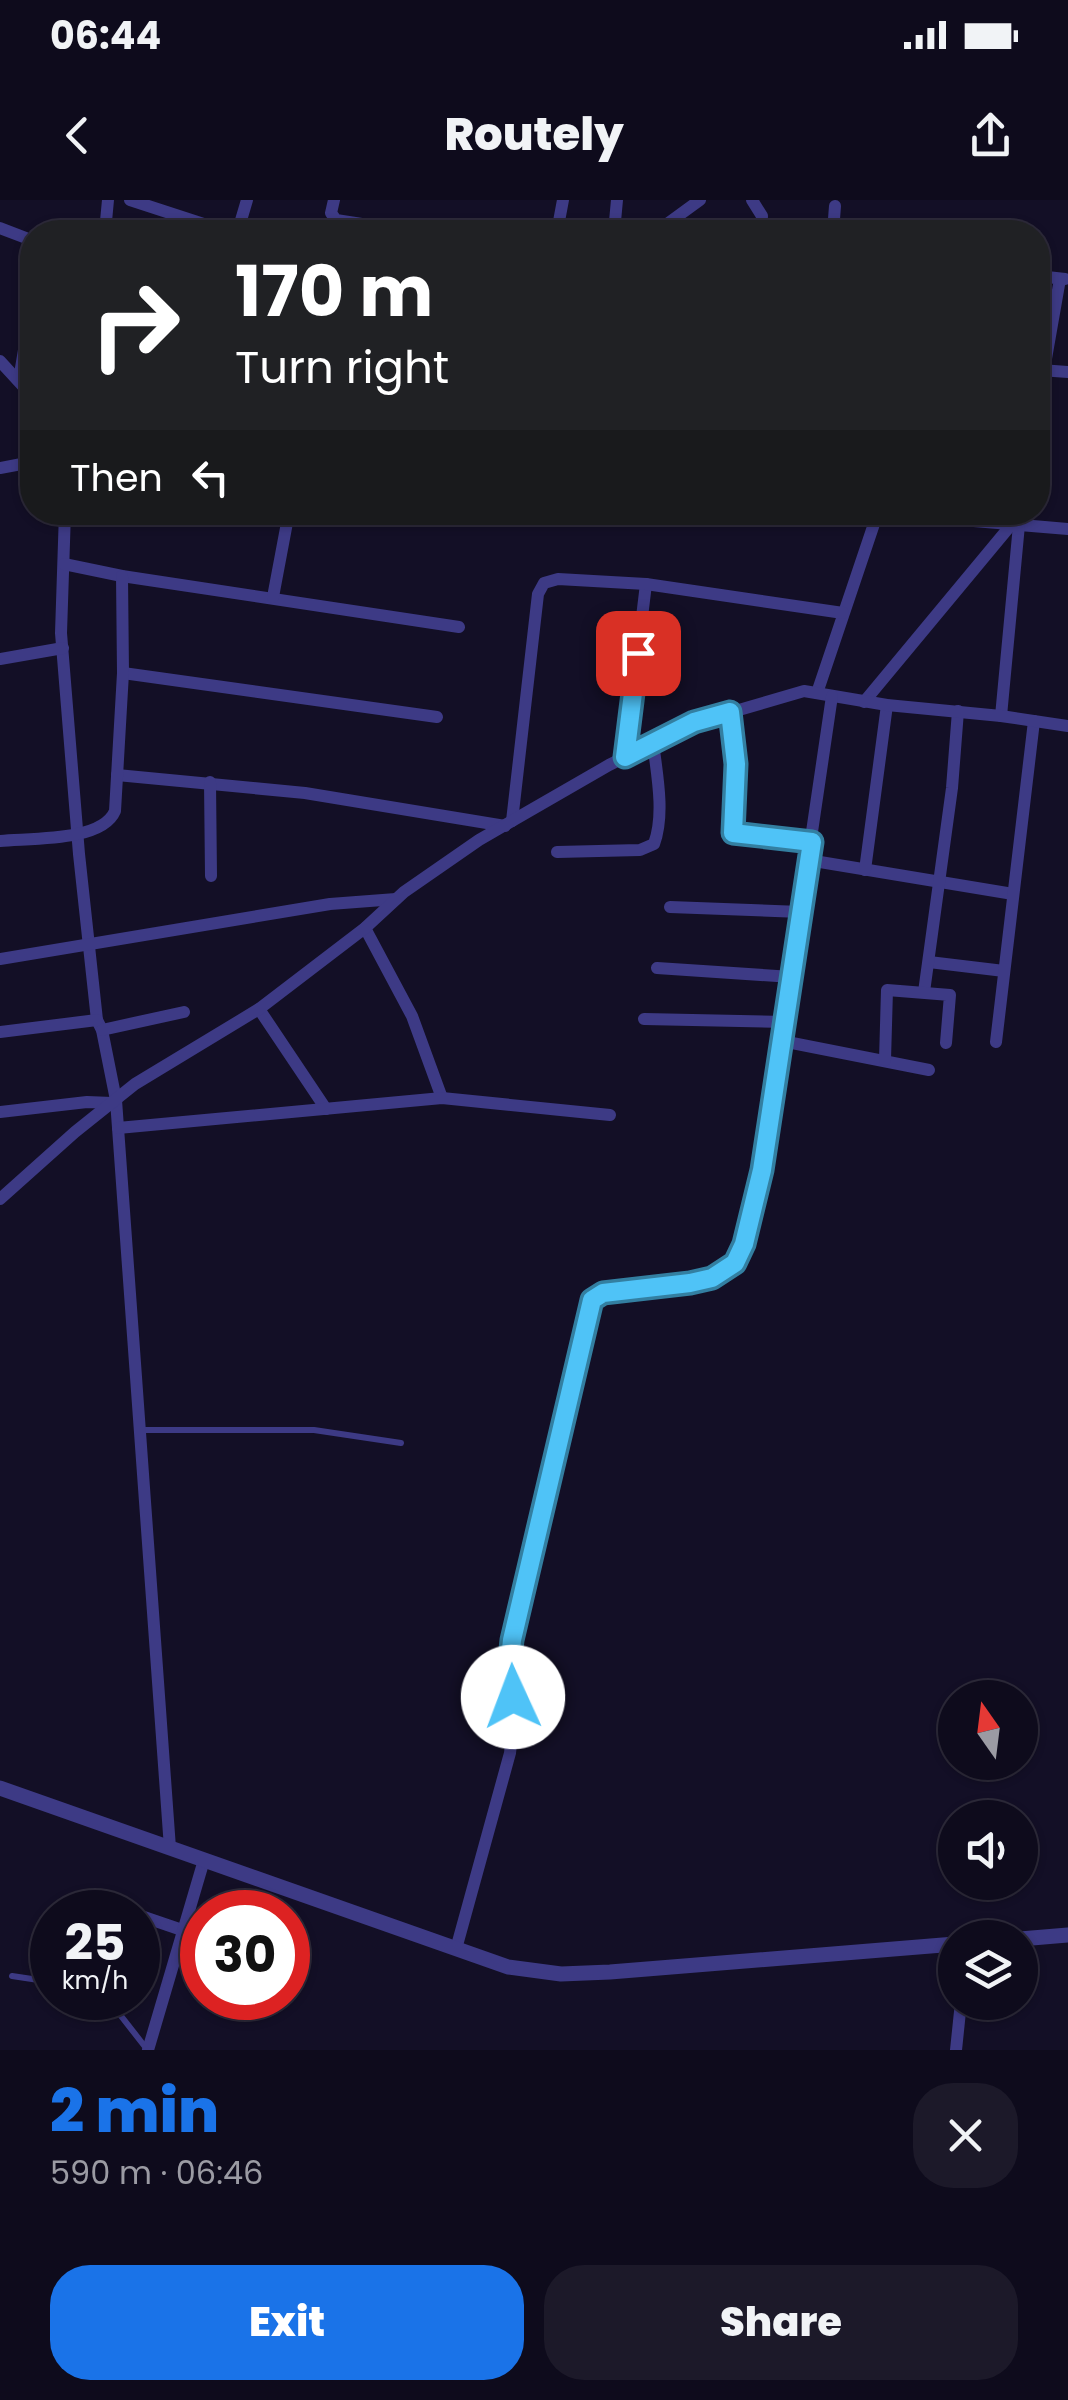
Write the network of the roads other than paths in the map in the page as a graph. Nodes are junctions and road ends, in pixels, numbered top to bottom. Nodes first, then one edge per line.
1 (130, 200) edge
2 (700, 200) edge
3 (835, 206) dead end
4 (191, 220) edge
5 (672, 220) edge
6 (834, 220) edge
7 (1064, 279) edge
8 (1050, 332) edge
9 (0, 361) edge
10 (20, 374) edge
11 (19, 380) joint
12 (65, 525) edge
13 (287, 525) edge
14 (870, 525) edge
15 (1012, 525) edge
16 (1015, 525) edge
17 (1042, 525) edge
18 (1068, 529) edge
19 (64, 564) junction
20 (122, 576) junction
21 (646, 584) junction
22 (273, 597) junction
23 (842, 613) junction
24 (458, 628) dead end
25 (62, 648) junction
26 (0, 659) edge
27 (122, 673) junction
28 (817, 693) junction
29 (832, 696) junction
30 (864, 702) junction
31 (887, 705) junction
32 (958, 711) junction
33 (730, 712) junction
34 (1001, 716) junction
35 (437, 717) dead end
36 (1034, 721) junction
37 (1068, 726) edge
38 (653, 743) junction
39 (625, 757) junction
40 (117, 774) junction
41 (210, 782) junction
42 (508, 824) junction
43 (78, 834) junction
44 (0, 841) edge
45 (812, 842) junction
46 (556, 852) dead end
47 (808, 860) junction
48 (865, 870) junction
49 (212, 876) dead end
50 (940, 882) junction
51 (1013, 894) junction
52 (396, 898) junction
53 (670, 906) dead end
54 (801, 912) junction
55 (365, 928) junction
56 (88, 945) junction
57 (0, 960) edge
58 (929, 962) junction
59 (657, 968) dead end
60 (1004, 971) junction
61 (792, 976) junction
62 (924, 992) junction
63 (259, 1009) junction
64 (184, 1012) dead end
65 (644, 1019) dead end
66 (785, 1022) junction
67 (100, 1025) junction
68 (0, 1032) edge
69 (782, 1041) junction
70 (946, 1042) dead end
71 (996, 1042) dead end
72 (885, 1060) junction
73 (930, 1070) dead end
74 (442, 1098) junction
75 (114, 1101) junction
76 (326, 1109) junction
77 (0, 1112) edge
78 (610, 1115) dead end
79 (118, 1128) junction
80 (0, 1199) edge
81 (140, 1430) junction
82 (400, 1443) dead end
83 (0, 1788) edge
84 (170, 1848) junction
85 (204, 1860) junction
86 (195, 1890) edge
87 (1068, 1936) edge
88 (180, 1937) edge
89 (1038, 1938) edge
90 (938, 1945) edge
91 (456, 1949) junction
92 (12, 1976) dead end
93 (30, 1979) edge
94 (124, 2020) edge
95 (959, 2020) edge
96 (147, 2050) edge
97 (956, 2050) edge

1 - 4 street
2 - 5 street
3 - 6 street
7 - 8 street
9 - 11 street
10 - 11 street
12 - 19 street
13 - 22 street
14 - 23 street
15 - 30 street
16 - 34 street
17 - 18 street
19 - 20 street
19 - 25 street
20 - 22 street
20 - 27 street
21 - 23 street
21 - 39 street
21 - 42 street
22 - 24 street
23 - 28 street
25 - 26 street
25 - 43 street
27 - 35 street
27 - 40 street
28 - 29 street
28 - 33 street
29 - 30 street
29 - 45 street
30 - 31 street
31 - 32 street
31 - 48 street
32 - 34 street
32 - 50 street
33 - 38 street
33 - 45 street
34 - 36 street
36 - 37 street
36 - 51 street
38 - 39 street
38 - 46 street
39 - 42 street
40 - 41 street
40 - 43 street
41 - 42 street
41 - 49 street
42 - 52 street
43 - 44 street
43 - 56 street
45 - 47 street
47 - 48 street
47 - 54 street
48 - 50 street
50 - 51 street
50 - 58 street
51 - 60 street
52 - 55 street
52 - 56 street
53 - 54 street
54 - 61 street
55 - 63 street
55 - 74 street
56 - 57 street
56 - 67 street
58 - 60 street
58 - 62 street
59 - 61 street
60 - 71 street
61 - 66 street
62 - 70 street
62 - 72 street
63 - 75 street
63 - 76 street
64 - 67 street
65 - 66 street
66 - 69 street
67 - 68 street
67 - 75 street
69 - 72 street
69 - 91 street
72 - 73 street
74 - 76 street
74 - 78 street
75 - 77 street
75 - 79 street
75 - 80 street
76 - 79 street
79 - 81 street
81 - 82 lane
81 - 84 street
83 - 84 street
84 - 85 street
85 - 86 street
85 - 91 street
87 - 89 street
88 - 96 street
90 - 91 street
92 - 93 lane
94 - 96 lane
95 - 97 street

